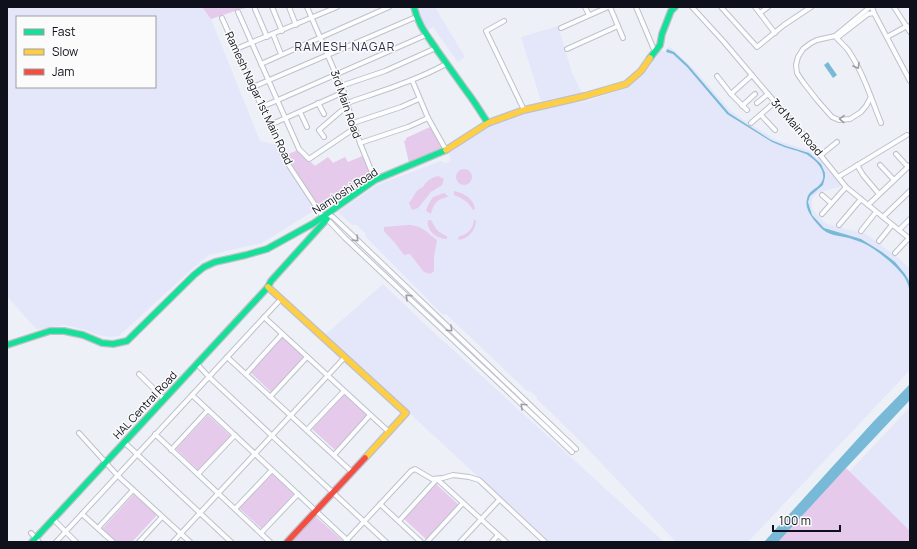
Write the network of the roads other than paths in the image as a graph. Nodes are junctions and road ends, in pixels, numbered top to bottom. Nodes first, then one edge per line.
1 (272, 7) edge
2 (289, 7) edge
3 (307, 7) edge
4 (337, 7) edge
5 (389, 7) edge
6 (414, 7) edge
7 (585, 7) edge
8 (609, 7) edge
9 (636, 7) edge
10 (675, 7) edge
11 (692, 7) edge
12 (721, 7) edge
13 (755, 7) edge
14 (768, 7) edge
15 (811, 7) edge
16 (871, 7) edge
17 (894, 7) edge
18 (255, 9) dead end
19 (325, 9) edge
20 (238, 12) dead end
21 (760, 13) junction
22 (874, 13) junction
23 (589, 15) junction
24 (416, 17) junction
25 (222, 18) dead end
26 (311, 18) junction
27 (504, 22) dead end
28 (296, 25) junction
29 (618, 26) junction
30 (907, 26) junction
31 (561, 28) dead end
32 (282, 30) junction
33 (775, 32) junction
34 (910, 32) edge
35 (273, 34) junction
36 (426, 35) junction
37 (267, 37) junction
38 (320, 37) junction
39 (887, 37) junction
40 (623, 38) dead end
41 (836, 38) junction
42 (252, 43) junction
43 (436, 48) junction
44 (567, 49) dead end
45 (236, 50) junction
46 (655, 52) junction
47 (281, 54) junction
48 (328, 55) junction
49 (261, 64) junction
50 (446, 64) junction
51 (336, 74) junction
52 (752, 75) junction
53 (717, 76) dead end
54 (268, 80) junction
55 (412, 80) junction
56 (910, 81) edge
57 (341, 86) junction
58 (253, 87) junction
59 (344, 92) junction
60 (731, 94) junction
61 (755, 94) dead end
62 (768, 94) junction
63 (871, 97) junction
64 (419, 99) junction
65 (277, 100) junction
66 (775, 102) junction
67 (318, 103) junction
68 (757, 103) dead end
69 (348, 105) junction
70 (742, 106) junction
71 (262, 107) junction
72 (524, 110) junction
73 (747, 110) dead end
74 (300, 112) junction
75 (324, 114) dead end
76 (761, 115) junction
77 (428, 118) junction
78 (285, 119) junction
79 (488, 123) junction
80 (881, 123) dead end
81 (751, 124) dead end
82 (270, 125) junction
83 (354, 126) junction
84 (307, 127) dead end
85 (775, 130) dead end
86 (908, 135) dead end
87 (324, 137) dead end
88 (836, 142) dead end
89 (360, 143) junction
90 (446, 150) junction
91 (896, 154) dead end
92 (821, 155) junction
93 (857, 165) junction
94 (880, 165) dead end
95 (909, 166) edge
96 (838, 177) junction
97 (375, 180) junction
98 (894, 180) junction
99 (846, 187) junction
100 (910, 191) edge
101 (879, 194) junction
102 (822, 195) dead end
103 (861, 199) junction
104 (831, 203) junction
105 (868, 205) junction
106 (876, 212) junction
107 (822, 214) dead end
108 (325, 217) junction
109 (883, 217) junction
110 (910, 219) edge
111 (892, 224) junction
112 (839, 225) dead end
113 (899, 230) junction
114 (861, 231) dead end
115 (909, 238) edge
116 (879, 241) dead end
117 (895, 253) dead end
118 (270, 284) junction
119 (281, 299) junction
120 (264, 317) junction
121 (282, 334) junction
122 (7, 346) edge
123 (227, 357) junction
124 (307, 357) junction
125 (345, 357) junction
126 (197, 364) junction
127 (139, 374) dead end
128 (246, 374) junction
129 (327, 376) junction
130 (209, 377) junction
131 (344, 391) junction
132 (192, 395) junction
133 (270, 397) junction
134 (164, 399) junction
135 (208, 410) junction
136 (291, 415) junction
137 (370, 415) junction
138 (307, 430) junction
139 (389, 432) junction
140 (79, 433) dead end
141 (155, 434) junction
142 (235, 435) junction
143 (272, 436) junction
144 (124, 442) junction
145 (576, 449) dead end
146 (172, 450) junction
147 (572, 452) dead end
148 (137, 454) junction
149 (255, 454) junction
150 (334, 455) junction
151 (106, 463) junction
152 (272, 470) junction
153 (352, 472) junction
154 (198, 474) junction
155 (117, 475) junction
156 (438, 479) junction
157 (133, 490) junction
158 (333, 492) junction
159 (218, 493) junction
160 (298, 494) junction
161 (499, 500) junction
162 (463, 503) junction
163 (380, 504) junction
164 (235, 509) junction
165 (316, 511) junction
166 (200, 513) junction
167 (82, 514) junction
168 (162, 517) junction
169 (53, 519) junction
170 (481, 519) junction
171 (399, 521) junction
172 (364, 522) junction
173 (98, 528) junction
174 (65, 532) junction
175 (31, 533) dead end
176 (261, 533) junction
177 (181, 534) junction
178 (498, 535) junction
179 (35, 541) edge
180 (347, 541) edge
181 (56, 542) edge
182 (76, 542) edge
183 (113, 542) edge
184 (139, 542) edge
185 (173, 542) edge
186 (190, 542) edge
187 (231, 542) edge
188 (270, 542) edge
189 (287, 542) edge
190 (386, 542) edge
191 (421, 542) edge
192 (427, 542) edge
193 (460, 542) edge
194 (492, 542) edge
195 (506, 542) edge
196 (545, 542) edge

1 - 32 street
2 - 28 street
3 - 26 street, 3rd Main Road
4 - 19 street
5 - 38 street
6 - 24 street
7 - 23 street
8 - 23 street
8 - 29 street
9 - 46 street
10 - 46 street, Namjoshi Road
11 - 52 street, 3rd Main Road
12 - 33 street
13 - 21 street
14 - 21 street
15 - 33 street
16 - 22 street
16 - 41 street
17 - 30 street
18 - 37 street
19 - 26 street
20 - 42 street
21 - 33 street
22 - 39 street
22 - 41 street
23 - 31 street
24 - 36 street
24 - 48 street
25 - 45 street, Ramesh Nagar 1st Main Road
26 - 28 street
26 - 38 street, 3rd Main Road
27 - 72 street
28 - 32 street
29 - 40 street
29 - 44 street
30 - 34 street
30 - 39 street
32 - 35 street
35 - 37 street
35 - 47 street
36 - 43 street
36 - 51 street
37 - 42 street
38 - 47 street
38 - 48 street, 3rd Main Road
39 - 56 street
41 -> 63 street
63 -> 41 street
42 - 45 street
42 - 49 street
43 - 50 street
43 - 57 street
45 - 58 street, Ramesh Nagar 1st Main Road
46 - 72 street, Namjoshi Road
47 - 49 street
48 - 51 street, 3rd Main Road
48 - 54 street
49 - 54 street
50 - 55 street
50 - 79 street
51 - 57 street, 3rd Main Road
51 - 65 street
52 - 60 street
52 - 62 street, 3rd Main Road
53 - 60 street
54 - 58 street
54 - 65 street
55 - 64 street
55 - 69 street
57 - 59 street, 3rd Main Road
58 - 71 street, Ramesh Nagar 1st Main Road
59 - 67 street
59 - 69 street, 3rd Main Road
60 - 70 street
61 - 70 street
62 - 66 street, 3rd Main Road
62 - 68 street
63 - 80 street
64 - 77 street
64 - 83 street
65 - 71 street
65 - 78 street
66 - 76 street
66 - 92 street, 3rd Main Road
67 - 74 street
67 - 75 street
69 - 83 street, 3rd Main Road
69 - 87 street
70 - 73 street
71 - 82 street, Ramesh Nagar 1st Main Road
72 - 79 street, Namjoshi Road
74 - 78 street
74 - 84 street
76 - 81 street
76 - 85 street
77 - 89 street
77 - 90 street
78 - 82 street
78 - 83 street
79 - 90 street, Namjoshi Road
82 - 108 street, Ramesh Nagar 1st Main Road
83 - 89 street, 3rd Main Road
86 - 93 street
88 - 92 street
89 - 97 street, 3rd Main Road
90 - 97 street, Namjoshi Road
91 - 95 street
92 - 96 street, 3rd Main Road
93 - 96 street
93 - 101 street
94 - 98 street
95 - 98 street
96 - 99 street, 3rd Main Road
97 - 108 street, Namjoshi Road
98 - 101 street
99 - 103 street, 3rd Main Road
99 - 104 street
100 - 109 street
101 - 105 street
102 - 104 street
103 - 105 street, 3rd Main Road
103 - 112 street
104 - 107 street
105 - 106 street, 3rd Main Road
106 - 109 street, 3rd Main Road
106 - 114 street
108 - 118 street, HAL Central Road
108 - 122 street, Namjoshi Road
108 -> 145 street
147 -> 108 street
109 - 111 street, 3rd Main Road
110 - 113 street
111 - 113 street, 3rd Main Road
111 - 116 street
113 - 115 street, 3rd Main Road
115 - 117 street
118 - 119 street
118 - 126 street, HAL Central Road
119 - 120 street
119 - 125 street
120 - 121 street
120 - 123 street
121 - 124 street
121 - 128 street
123 - 128 street
123 - 130 street
124 - 129 street
124 - 133 street
125 - 129 street
125 - 139 street
126 - 130 street
126 - 134 street, HAL Central Road
127 - 134 street
128 - 133 street
129 - 131 street
129 - 136 street
130 - 132 street
130 - 143 street
131 - 137 street
131 - 138 street
132 - 135 street
132 - 141 street
133 - 136 street
134 - 144 street, HAL Central Road
135 - 142 street
135 - 146 street
136 - 138 street
136 - 143 street
137 - 139 street
137 - 150 street
138 - 150 street
139 - 153 street
140 - 151 street
141 - 146 street
141 - 148 street
142 - 149 street
142 - 154 street
143 - 149 street
143 - 158 street
144 - 148 street
144 - 151 street, HAL Central Road
146 - 154 street
148 - 155 street
148 - 166 street
149 - 152 street
149 - 159 street
150 - 153 street
151 - 155 street
151 - 169 street, HAL Central Road
152 - 160 street
152 - 164 street
153 - 158 street
154 - 159 street
155 - 157 street
155 - 167 street
156 - 161 street
156 - 162 street
156 - 163 street
156 - 171 street
157 - 168 street
157 - 173 street
158 - 165 street
158 - 172 street
159 - 164 street
159 - 166 street
160 - 165 street
160 - 176 street
161 - 170 street
161 - 196 street
162 - 170 street
162 - 192 street
163 - 171 street
163 - 172 street
164 - 176 street
165 - 180 street
165 - 189 street
166 - 177 street
166 - 187 street
167 - 173 street
167 - 174 street
168 - 177 street
168 - 184 street
169 - 174 street
169 - 179 street, HAL Central Road
170 - 178 street
170 - 193 street
171 - 191 street
172 - 180 street
172 - 190 street
173 - 183 street
174 - 181 street
174 - 182 street
175 - 179 street
176 - 188 street
177 - 185 street
177 - 186 street
178 - 194 street
178 - 195 street

